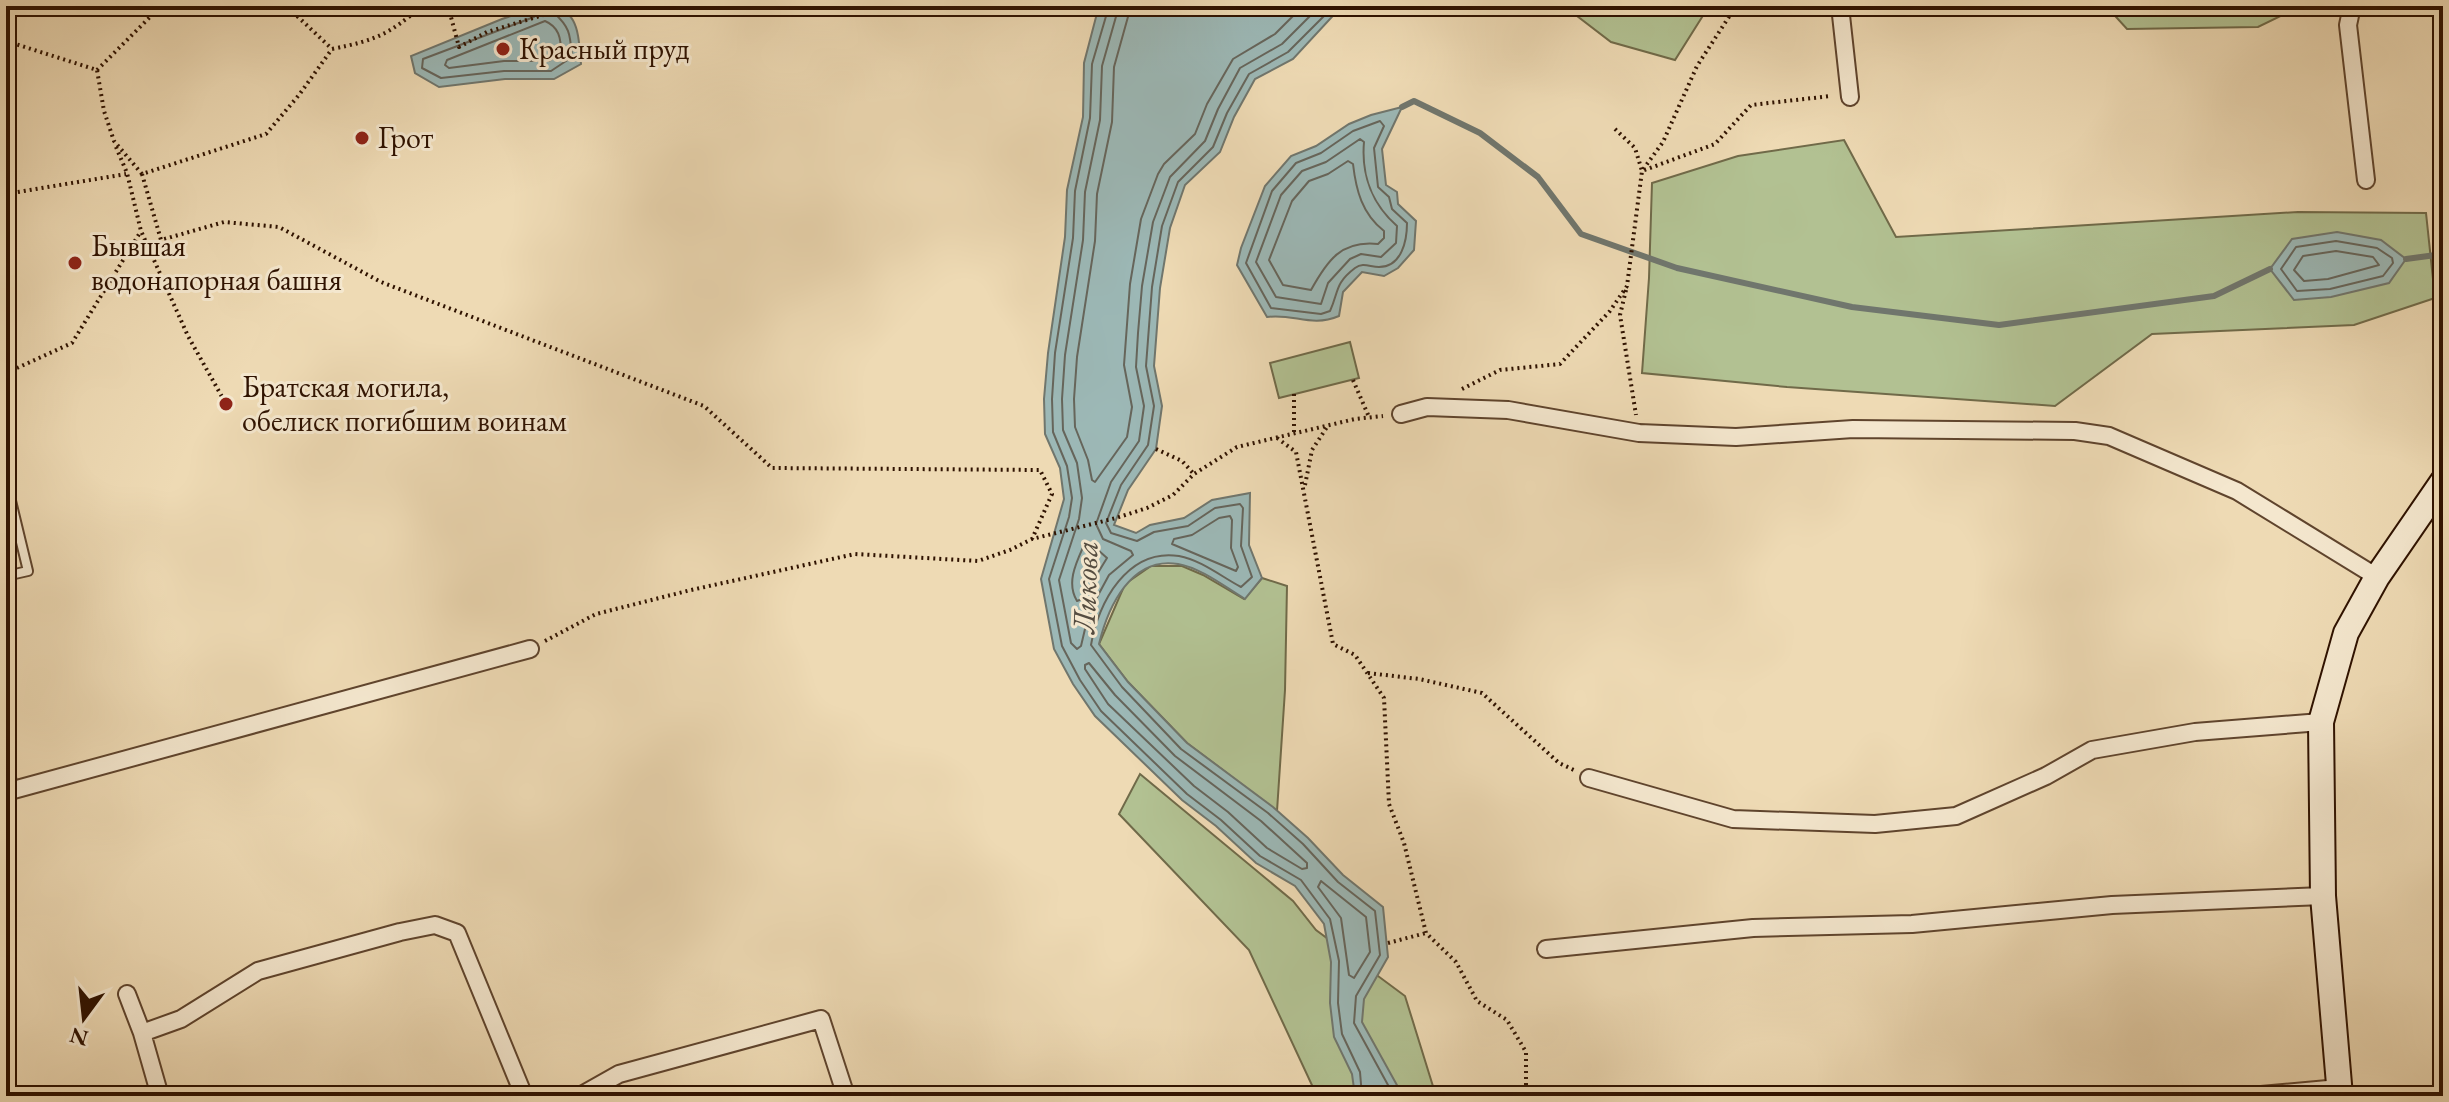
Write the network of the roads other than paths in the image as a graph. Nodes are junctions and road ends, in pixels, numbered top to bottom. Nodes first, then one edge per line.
1 (1840, 6) edge
2 (2352, 6) edge
3 (1850, 97) road end
4 (2366, 180) dead end
5 (1401, 414) road end
6 (6, 480) edge
7 (2443, 481) edge
8 (6, 576) edge
9 (2377, 577) junction
10 (530, 649) road end
11 (2321, 722) junction
12 (6, 745) edge
13 (1589, 778) road end
14 (10, 792) edge
15 (2323, 896) junction
16 (1546, 949) dead end
17 (127, 994) dead end
18 (142, 1033) junction
19 (2340, 1092) edge
20 (160, 1096) edge
21 (524, 1096) edge
22 (580, 1096) edge
23 (846, 1096) edge
24 (2250, 1096) edge

1 - 3 street
2 - 4 street
5 - 9 street
6 - 8 lane
7 - 9 street
9 - 11 street
10 - 14 street
11 - 13 street
11 - 15 street
12 - 14 lane
15 - 16 street
15 - 19 street
17 - 18 street
18 - 20 street
18 - 21 street
19 - 24 street
22 - 23 street

